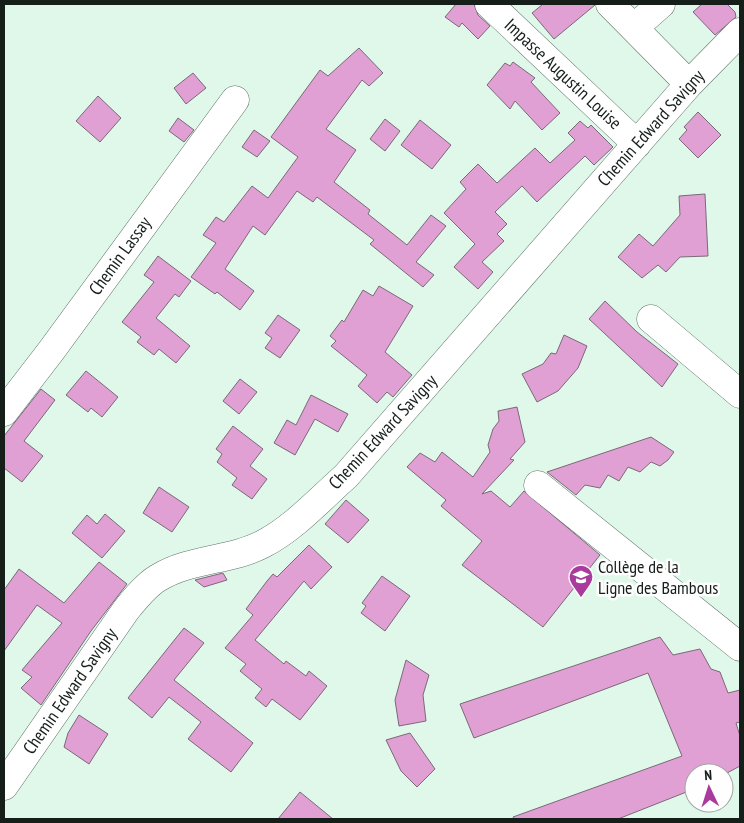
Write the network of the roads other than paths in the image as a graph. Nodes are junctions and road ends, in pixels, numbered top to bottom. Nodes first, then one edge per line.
1 (488, 4) edge
2 (610, 4) edge
3 (661, 4) edge
4 (634, 27) junction
5 (740, 32) edge
6 (690, 84) junction
7 (235, 100) dead end
8 (637, 144) junction
9 (651, 320) dead end
10 (740, 394) edge
11 (4, 412) edge
12 (538, 485) dead end
13 (740, 647) edge
14 (4, 786) edge

1 - 8 street, Impasse Augustin Louise
2 - 4 street
3 - 4 street
4 - 6 street
5 - 6 street, Chemin Edward Savigny
6 - 8 street, Chemin Edward Savigny
7 - 11 street, Chemin Lassay
8 - 14 street, Chemin Edward Savigny
9 - 10 street
12 - 13 street

